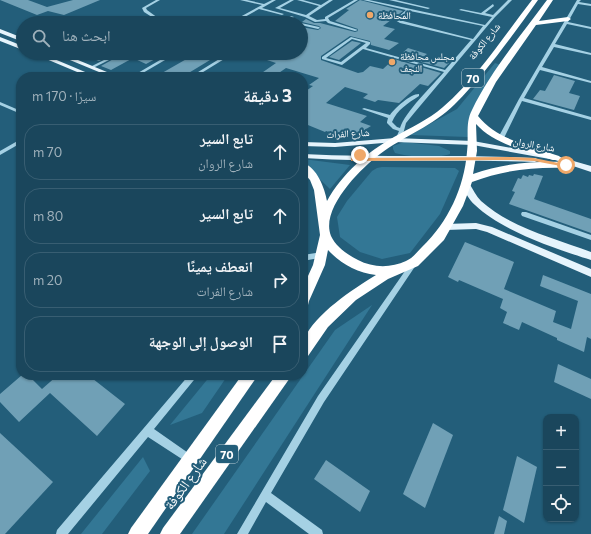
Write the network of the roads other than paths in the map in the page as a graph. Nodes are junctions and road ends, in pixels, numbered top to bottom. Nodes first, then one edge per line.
1 (158, 0) edge
2 (242, 0) edge
3 (274, 0) edge
4 (292, 0) edge
5 (299, 0) edge
6 (331, 0) edge
7 (356, 0) edge
8 (365, 0) edge
9 (391, 0) edge
10 (510, 0) edge
11 (535, 0) edge
12 (550, 0) edge
13 (578, 1) edge
14 (493, 4) dead end
15 (265, 5) junction
16 (591, 5) edge
17 (322, 6) junction
18 (259, 8) junction
19 (428, 8) dead end
20 (409, 10) junction
21 (461, 10) dead end
22 (482, 14) junction
23 (153, 16) edge
24 (244, 16) edge
25 (288, 16) edge
26 (306, 16) joint
27 (494, 16) junction
28 (308, 17) edge
29 (326, 20) junction
30 (567, 21) junction
31 (534, 23) junction
32 (308, 26) edge
33 (486, 26) junction
34 (318, 28) dead end
35 (591, 28) edge
36 (356, 30) dead end
37 (0, 31) edge
38 (16, 37) edge
39 (0, 39) edge
40 (474, 40) junction
41 (16, 45) edge
42 (552, 45) junction
43 (362, 48) junction
44 (591, 54) edge
45 (52, 60) edge
46 (106, 60) edge
47 (163, 60) edge
48 (220, 60) edge
49 (75, 61) joint
50 (67, 66) junction
51 (92, 67) junction
52 (539, 68) junction
53 (81, 72) edge
54 (84, 72) edge
55 (104, 72) edge
56 (142, 72) edge
57 (200, 72) edge
58 (447, 72) junction
59 (591, 82) edge
60 (417, 95) dead end
61 (521, 99) junction
62 (0, 103) edge
63 (364, 109) dead end
64 (16, 111) edge
65 (473, 115) junction
66 (391, 117) junction
67 (591, 119) edge
68 (398, 136) junction
69 (502, 138) junction
70 (16, 144) edge
71 (308, 144) edge
72 (350, 144) junction
73 (473, 144) junction
74 (0, 153) edge
75 (308, 156) edge
76 (471, 158) junction
77 (556, 158) junction
78 (353, 159) junction
79 (368, 159) junction
80 (566, 165) junction
81 (308, 170) edge
82 (591, 170) edge
83 (466, 183) junction
84 (524, 214) dead end
85 (446, 227) junction
86 (324, 230) junction
87 (591, 238) edge
88 (322, 255) junction
89 (591, 256) edge
90 (308, 257) edge
91 (414, 263) junction
92 (401, 269) junction
93 (591, 273) edge
94 (308, 291) edge
95 (308, 344) edge
96 (190, 380) edge
97 (248, 380) edge
98 (281, 380) edge
99 (147, 430) junction
100 (191, 460) junction
101 (265, 495) junction
102 (61, 534) edge
103 (136, 534) edge
104 (169, 534) edge
105 (242, 534) edge
106 (318, 534) edge

1 - 23 street
2 - 15 street
3 - 15 street
4 - 26 street
5 - 17 street
6 - 17 street
7 - 29 street
8 - 20 street
9 - 19 street
10 - 27 street
11 - 68 highway, شارع الكوفة / 70
12 - 31 highway, 70
13 - 16 street
13 - 30 street
14 - 22 street
15 - 18 street
17 - 26 street
18 - 24 street
18 - 25 street
20 - 33 street
20 - 40 street
21 - 22 street
22 - 27 street
27 - 33 street
28 - 29 street
29 - 36 street
30 - 31 highway
30 - 35 street
30 - 42 street
31 - 65 highway, 70
32 - 34 street
33 - 40 street
37 - 38 main road
39 - 41 main road
40 - 58 street
42 - 44 street
42 - 52 street
43 - 43 street
43 - 58 street
45 - 50 main road
46 - 51 street
47 - 56 street
48 - 57 street
49 - 50 main road
49 - 51 main road
50 - 53 main road
51 - 54 main road
51 - 55 main road
52 - 59 street
52 - 61 street
58 - 68 street
60 - 66 street
61 - 67 street
61 - 69 street
62 - 64 street
63 - 66 street
65 - 69 highway
65 - 73 highway, 70
66 - 68 street
68 - 72 main road, شارع الفرات
68 - 73 main road, شارع الفرات
68 - 79 highway, 70
69 - 77 highway
70 - 74 street
71 - 72 main road, شارع الفرات
72 - 78 main road
73 - 76 highway, 70
73 - 77 main road, شارع الروان
75 - 78 main road, شارع الفرات
76 - 79 main road
76 - 80 main road, شارع الروان
76 - 83 highway, 70
77 - 82 main road, شارع الروان
78 - 79 main road, شارع الفرات
79 - 86 highway, 70
80 - 82 main road, شارع الروان
80 - 83 highway
81 - 86 highway
83 - 85 highway, 70
83 - 89 main road
84 - 87 street
85 - 91 highway, 70
85 - 93 main road
86 - 88 highway, 70
86 - 92 highway
88 - 90 street
88 - 94 highway, 70
91 - 92 highway, 70
91 - 101 street
92 - 95 highway, 70
96 - 99 street
97 - 100 highway, شارع الكوفة / 70
98 - 104 highway, شارع الكوفة / 70
99 - 100 street
99 - 102 street
100 - 103 highway, شارع الكوفة / 70
101 - 105 street
101 - 106 street

